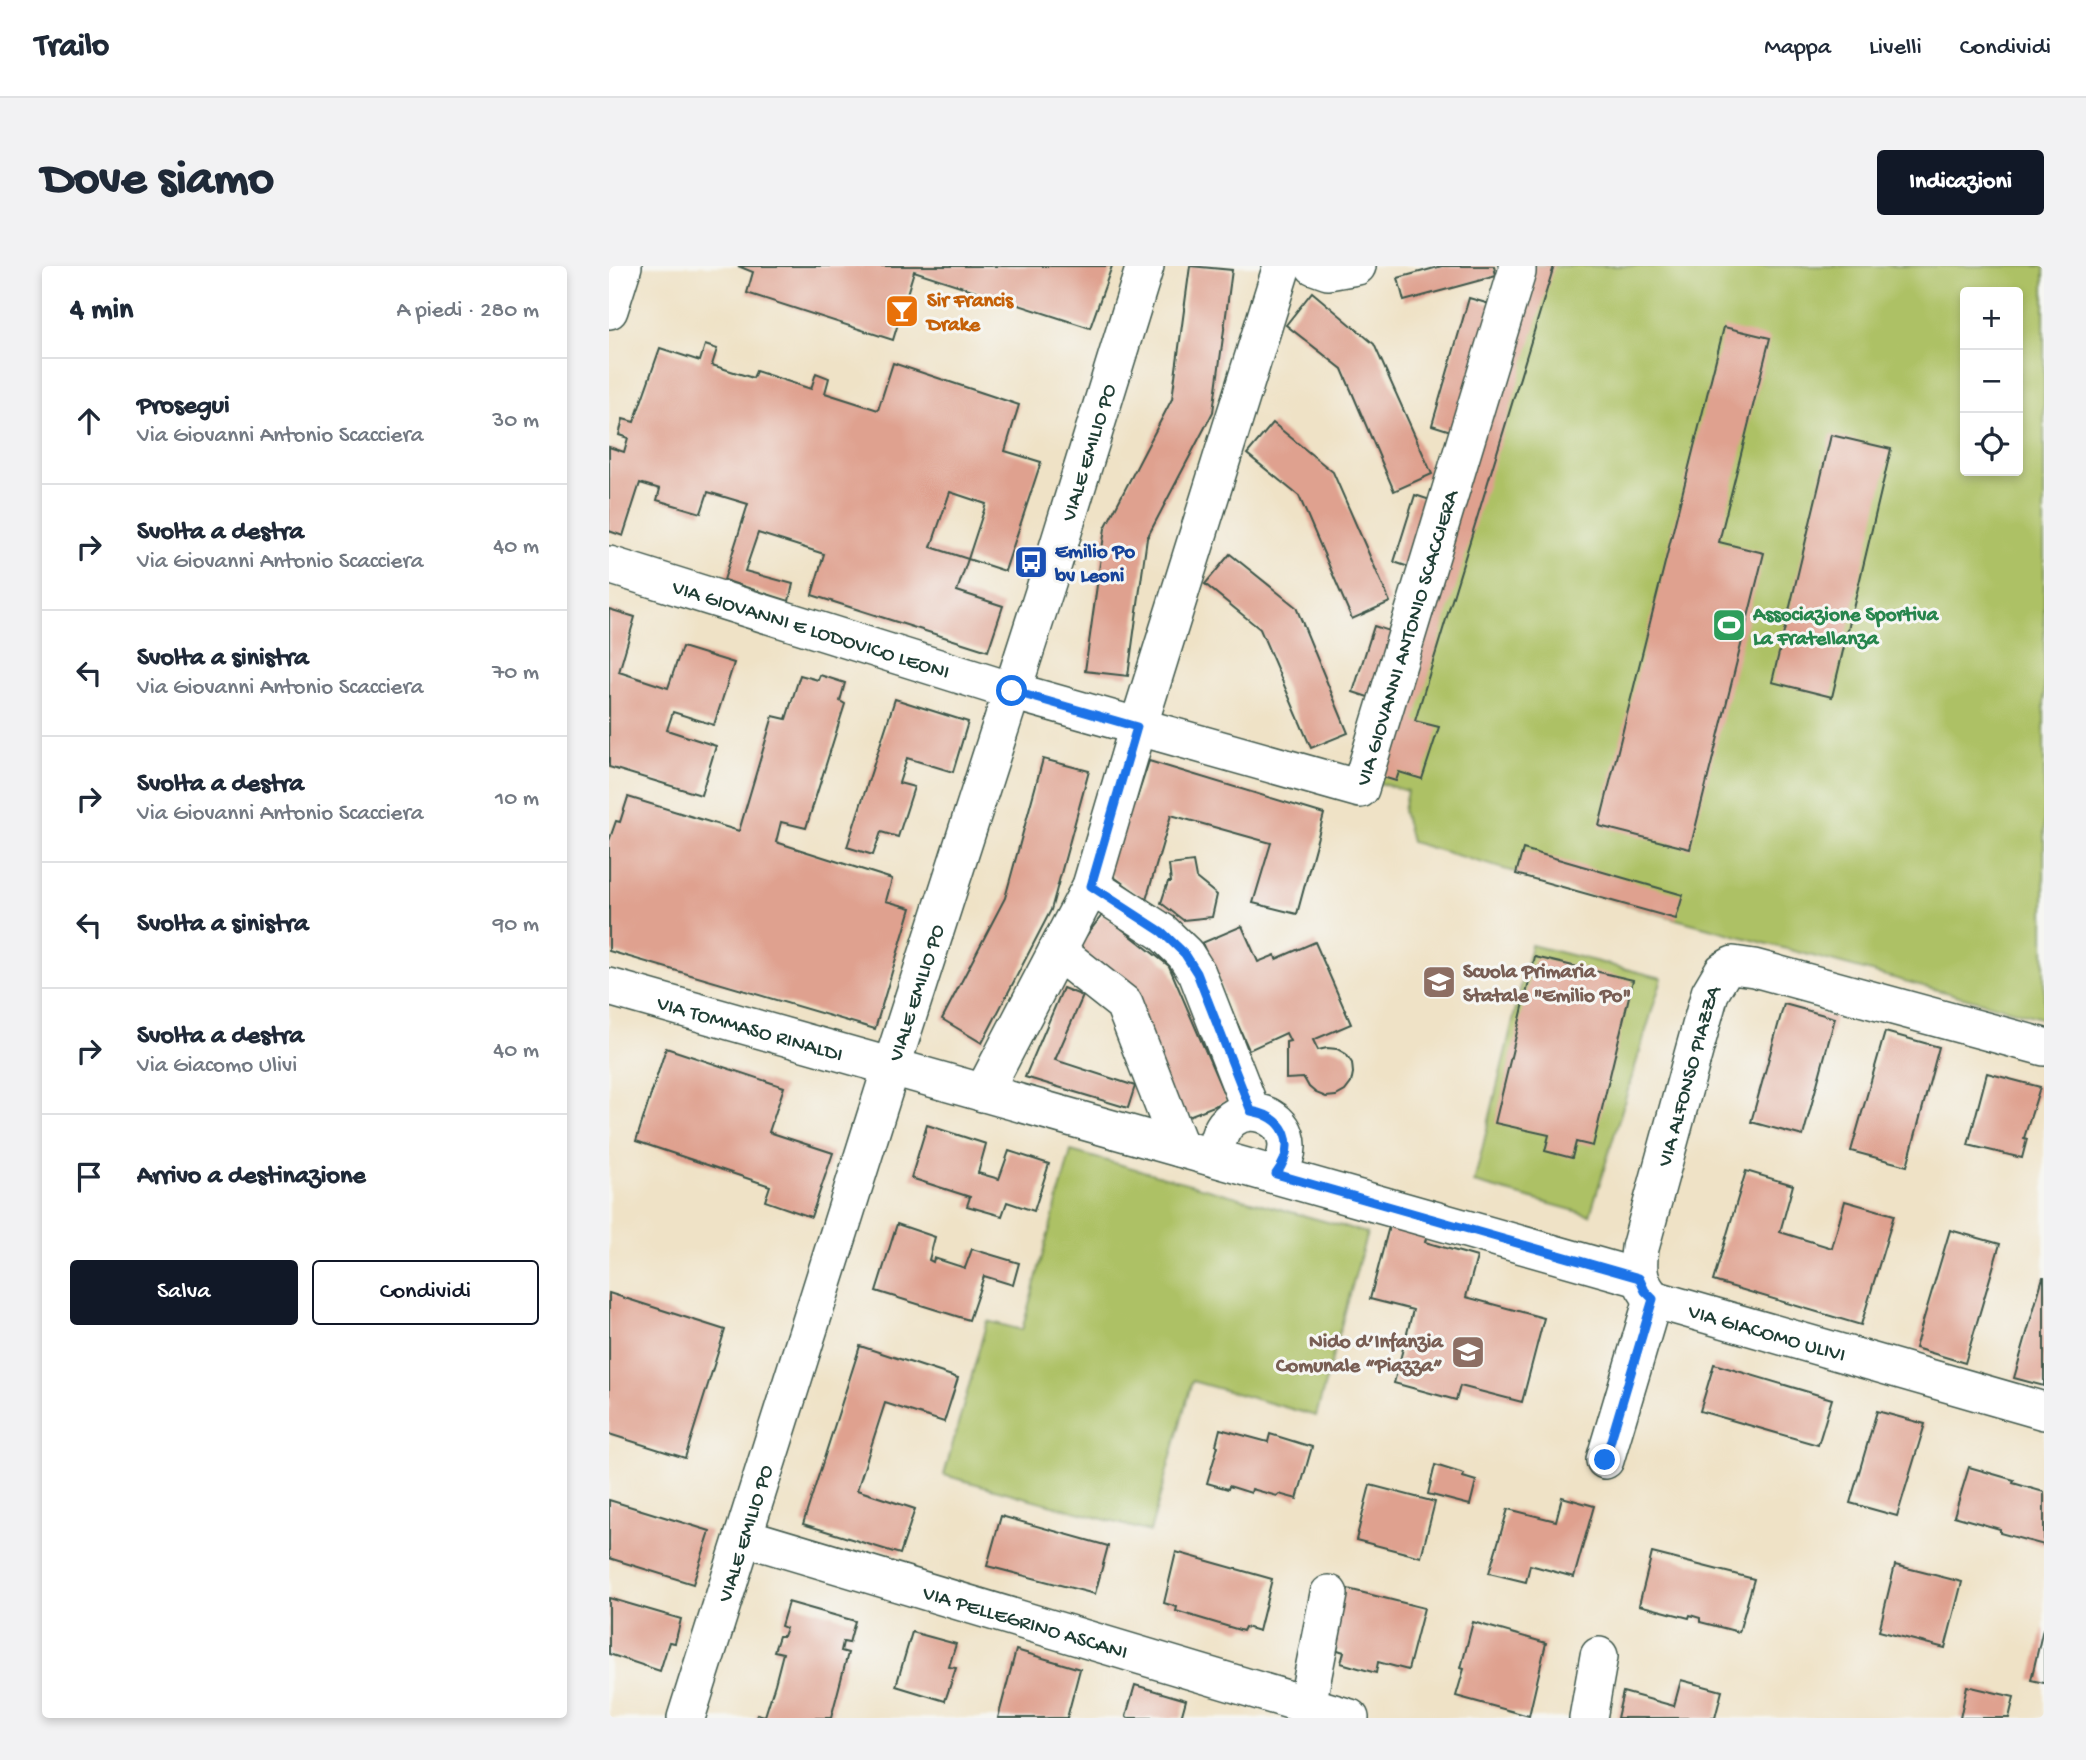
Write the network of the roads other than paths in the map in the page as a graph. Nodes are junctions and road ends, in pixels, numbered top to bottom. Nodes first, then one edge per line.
1 (623, 266) edge
2 (1145, 266) edge
3 (1282, 266) edge
4 (1314, 266) edge
5 (1357, 266) edge
6 (1517, 266) edge
7 (609, 310) edge
8 (609, 565) edge
9 (1012, 691) junction
10 (1137, 727) junction
11 (1091, 886) junction
12 (1057, 951) junction
13 (609, 986) edge
14 (2044, 1047) edge
15 (891, 1068) junction
16 (983, 1093) junction
17 (1251, 1111) junction
18 (1180, 1147) junction
19 (1216, 1157) junction
20 (1276, 1174) junction
21 (1646, 1288) junction
22 (2044, 1411) edge
23 (1605, 1460) dead end
24 (744, 1537) junction
25 (1329, 1594) dead end
26 (1599, 1657) dead end
27 (1307, 1705) junction
28 (686, 1718) edge
29 (1350, 1718) edge
30 (1588, 1718) edge

1 - 7 street
2 - 9 street, VIALE EMILIO PO
3 - 10 street
4 - 5 street
6 - 10 street, VIA GIOVANNI ANTONIO SCACCIERA
8 - 9 street, VIA GIOVANNI E LODOVICO LEONI
9 - 10 street, VIA GIOVANNI ANTONIO SCACCIERA
9 - 15 street, VIALE EMILIO PO
10 - 11 street
11 - 12 street
11 - 17 street
12 - 16 street
12 - 18 street
13 - 15 street, VIA TOMMASO RINALDI
14 - 21 street, VIA ALFONSO PIAZZA
15 - 16 street
15 - 24 street, VIALE EMILIO PO
16 - 18 street
17 - 19 street
17 - 20 street
18 - 19 street
19 - 20 street
20 - 21 street, VIA GIACOMO ULIVI
21 - 22 street, VIA GIACOMO ULIVI
21 - 23 street
24 - 27 street, VIA PELLEGRINO ASCANI
24 - 28 street, VIALE EMILIO PO
25 - 27 street
26 - 30 street
27 - 29 street, VIA PELLEGRINO ASCANI

